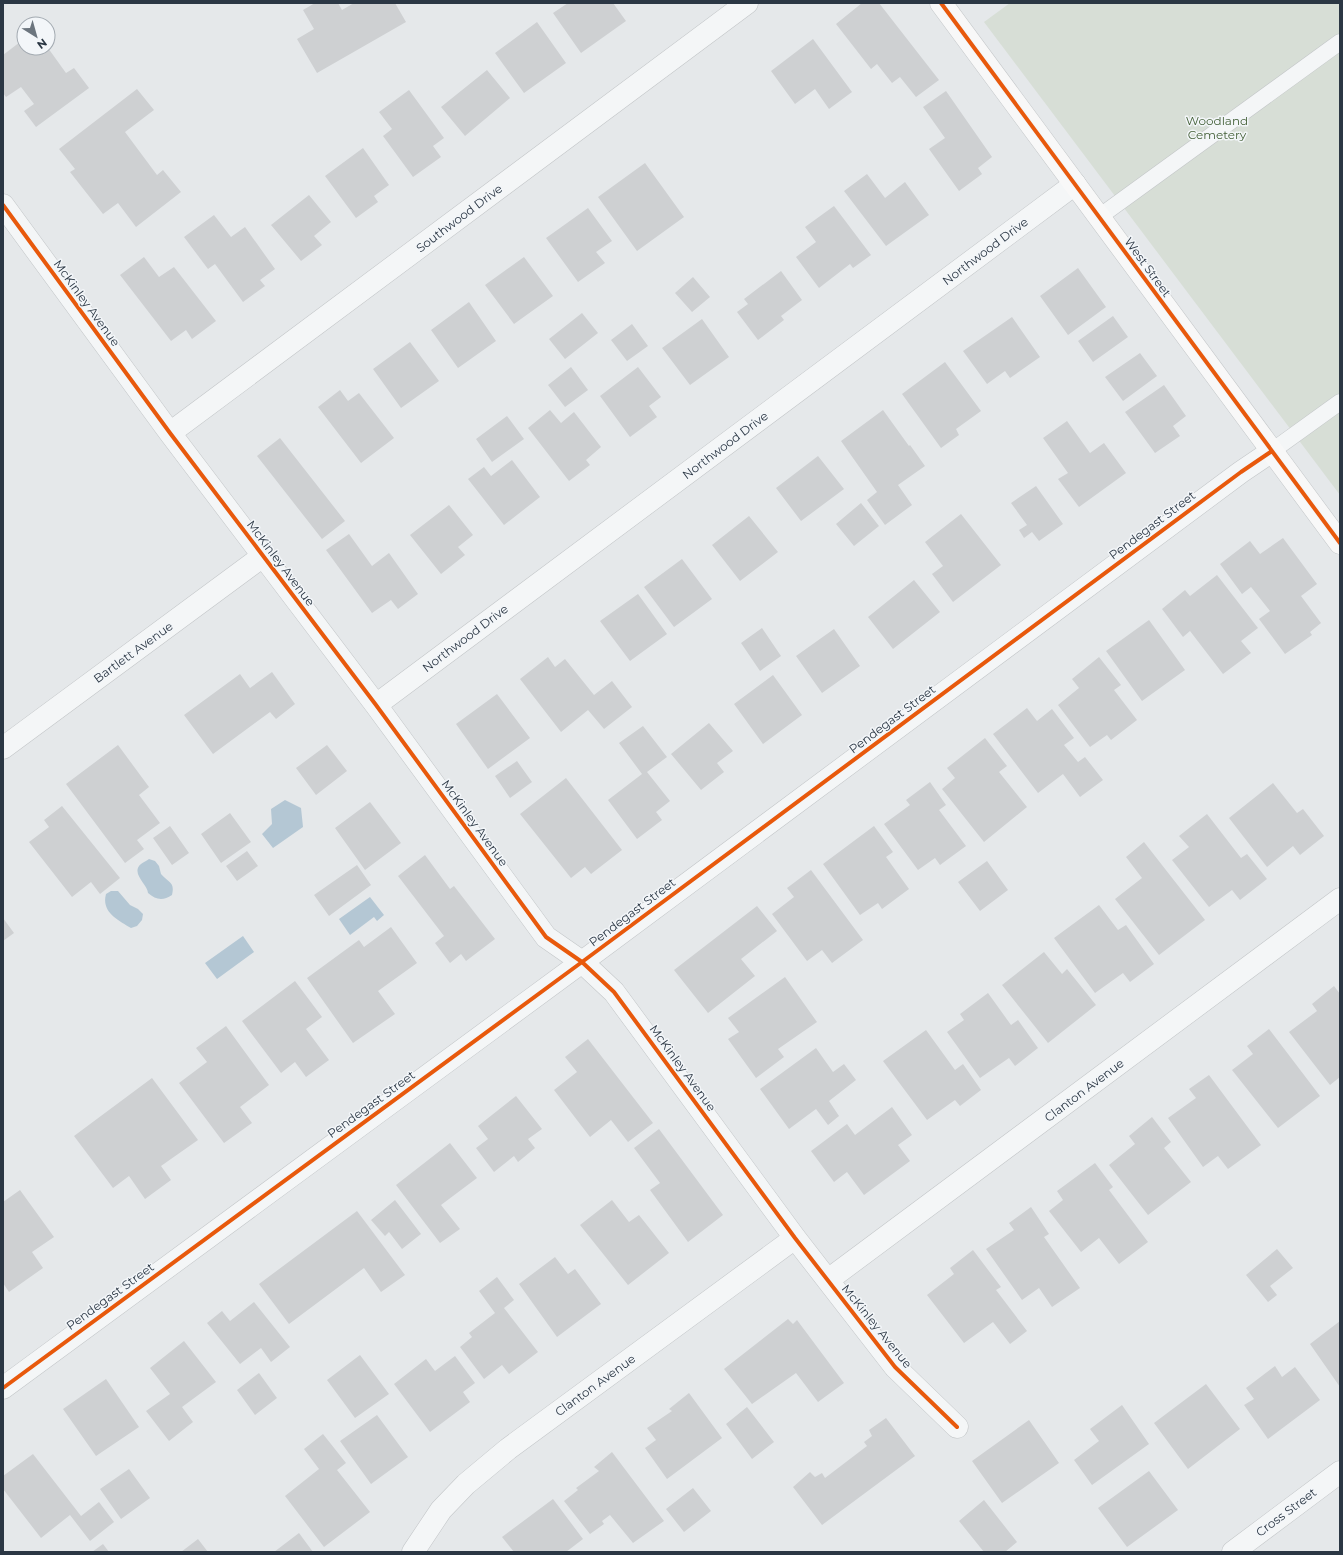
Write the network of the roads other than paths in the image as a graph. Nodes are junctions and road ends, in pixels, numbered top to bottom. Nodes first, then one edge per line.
1 (747, 3) edge
2 (940, 3) edge
3 (1340, 42) edge
4 (1075, 184) junction
5 (3, 205) edge
6 (1099, 218) junction
7 (1340, 402) edge
8 (170, 433) junction
9 (1272, 451) junction
10 (1340, 543) edge
11 (263, 556) junction
12 (376, 705) junction
13 (3, 748) edge
14 (1340, 899) edge
15 (582, 962) junction
16 (795, 1238) junction
17 (828, 1280) junction
18 (3, 1388) edge
19 (957, 1427) dead end
20 (1340, 1472) edge
21 (413, 1552) edge
22 (1233, 1552) edge

1 - 8 street, Southwood Drive
2 - 4 main road, West Street
3 - 6 lane
4 - 6 main road, West Street
4 - 12 street, Northwood Drive
5 - 8 street, McKinley Avenue
6 - 9 main road, West Street
7 - 9 lane
8 - 11 street, McKinley Avenue
9 - 10 main road, West Street
9 - 15 street, Pendegast Street
11 - 12 street, McKinley Avenue
11 - 13 street, Bartlett Avenue
12 - 15 street, McKinley Avenue
14 - 17 street, Clanton Avenue
15 - 16 street, McKinley Avenue
15 - 18 street, Pendegast Street
16 - 17 street, McKinley Avenue
16 - 21 street, Clanton Avenue
17 - 19 street, McKinley Avenue
20 - 22 street, Cross Street

